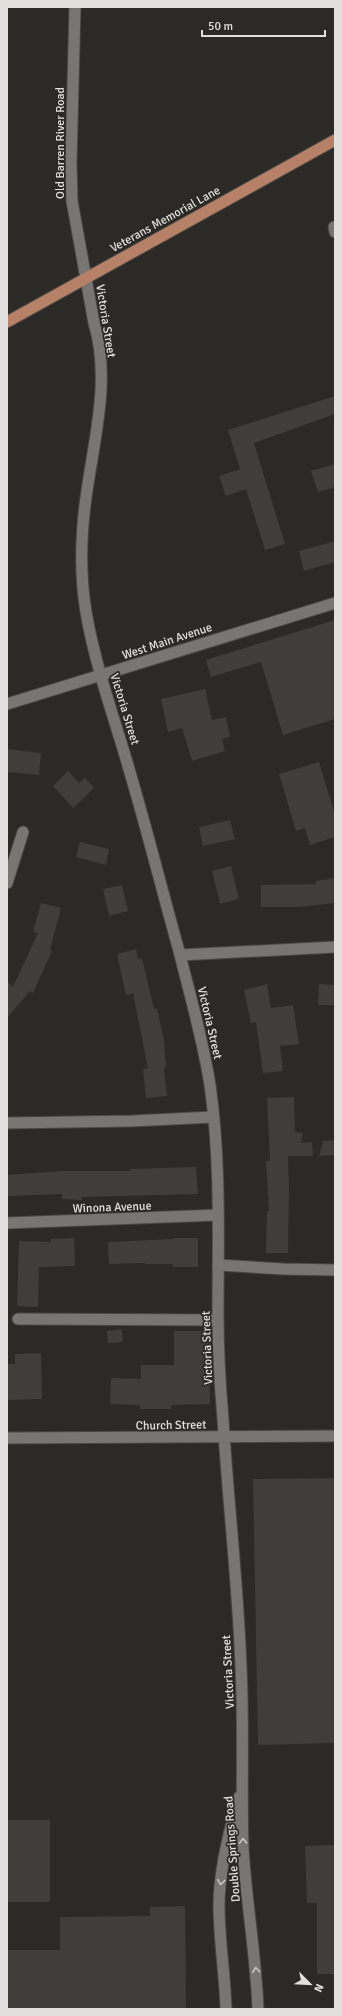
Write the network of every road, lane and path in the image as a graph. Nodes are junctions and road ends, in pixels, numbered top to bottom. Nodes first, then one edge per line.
1 (75, 7) edge
2 (335, 140) edge
3 (86, 278) junction
4 (7, 322) edge
5 (335, 604) edge
6 (102, 676) junction
7 (7, 704) edge
8 (23, 832) dead end
9 (7, 883) edge
10 (335, 947) edge
11 (180, 955) junction
12 (213, 1117) junction
13 (7, 1123) edge
14 (218, 1215) junction
15 (7, 1223) edge
16 (218, 1265) junction
17 (335, 1270) edge
18 (18, 1319) dead end
19 (218, 1320) junction
20 (335, 1436) edge
21 (224, 1437) junction
22 (7, 1438) edge
23 (241, 1789) junction
24 (226, 2009) edge
25 (258, 2009) edge

1 - 3 street, Old Barren River Road
2 - 3 main road, Veterans Memorial Lane
3 - 4 main road, Veterans Memorial Lane
3 - 6 street, Victoria Street
5 - 6 street, West Main Avenue
6 - 7 street, West Main Avenue
6 - 11 street, Victoria Street
8 - 9 street
10 - 11 street
11 - 12 street, Victoria Street
12 - 13 street
12 - 14 street, Victoria Street
14 - 15 street, Winona Avenue
14 - 16 street, Victoria Street
16 - 17 street
16 - 19 street, Victoria Street
18 - 19 street
19 - 21 street, Victoria Street
20 - 21 street, Church Street
21 - 22 street, Church Street
21 - 23 street, Victoria Street
23 -> 24 street, Double Springs Road
25 -> 23 street, Double Springs Road

